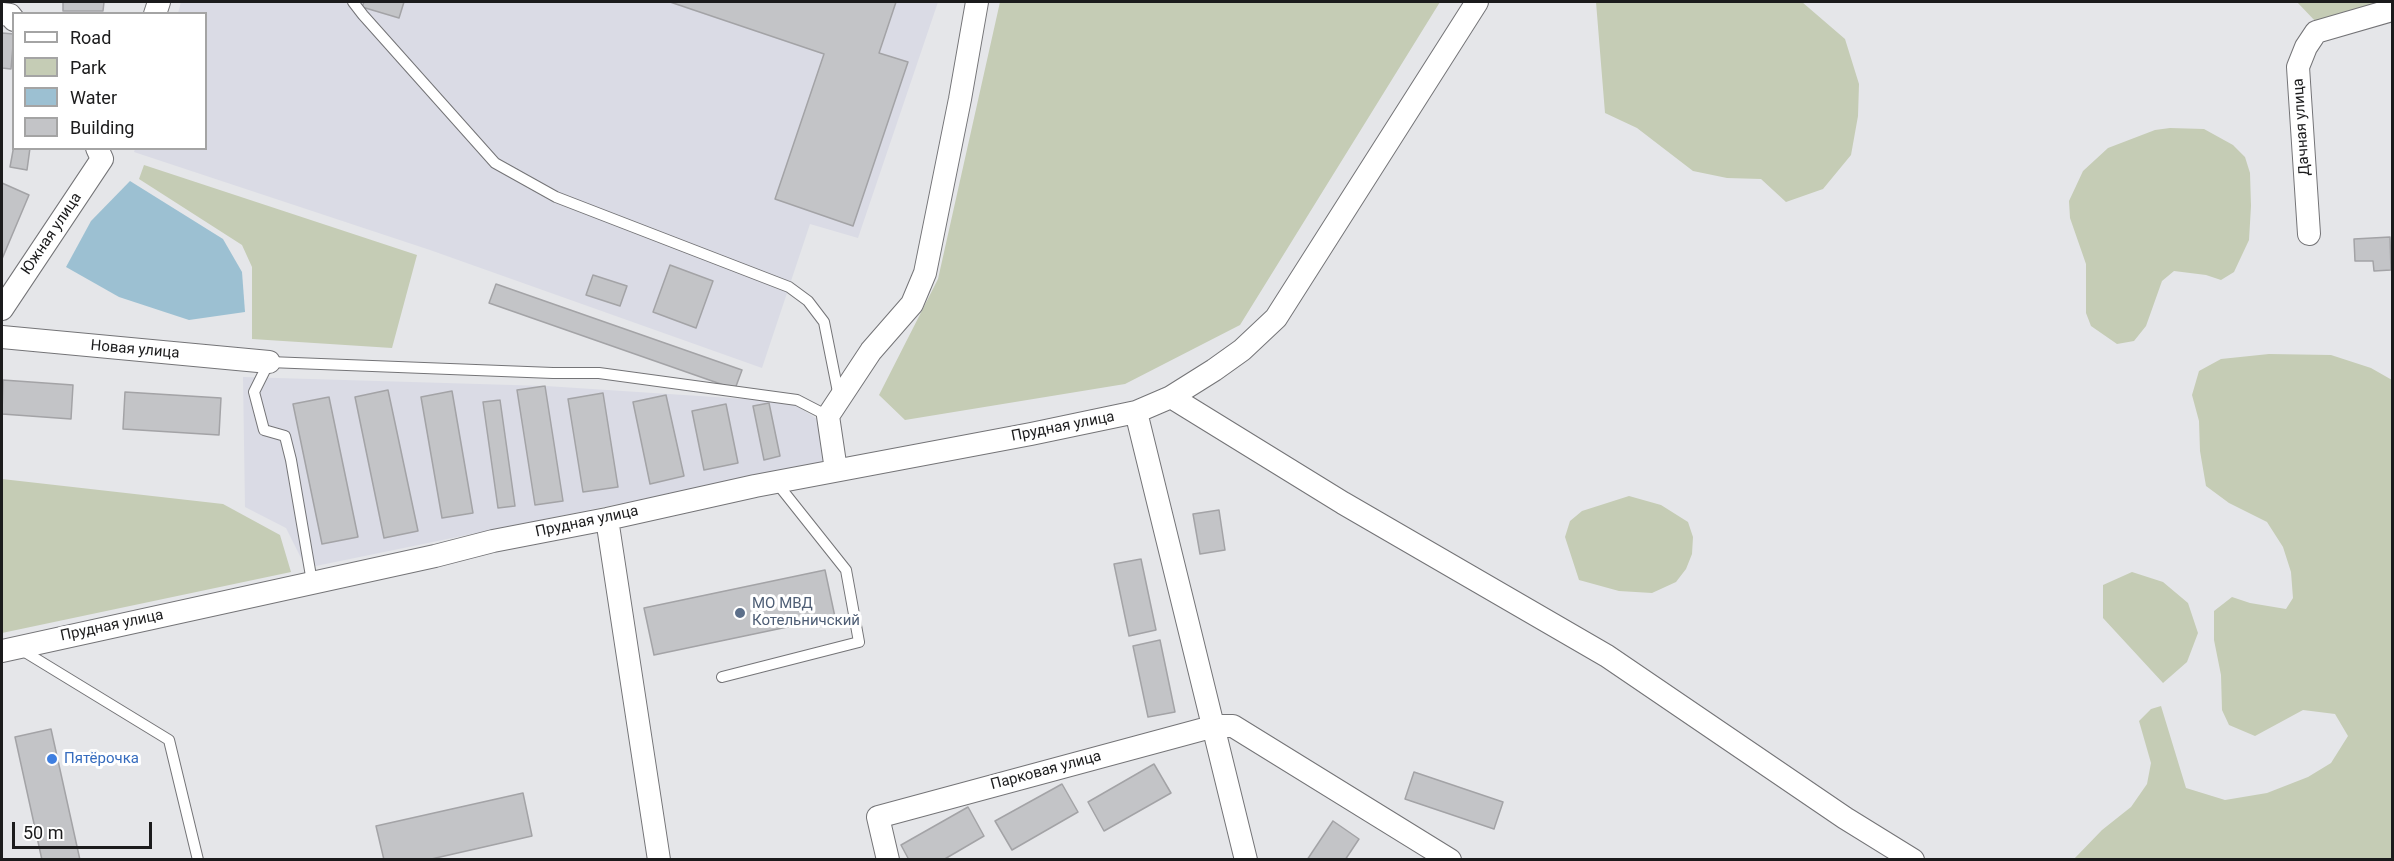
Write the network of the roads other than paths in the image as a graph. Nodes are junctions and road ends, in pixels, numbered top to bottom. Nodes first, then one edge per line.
1 (353, 2) edge
2 (976, 2) edge
3 (1477, 2) edge
4 (2392, 10) edge
5 (102, 152) edge
6 (2309, 234) dead end
7 (2, 309) edge
8 (2, 337) edge
9 (269, 362) junction
10 (1172, 397) junction
11 (834, 408) junction
12 (1136, 412) junction
13 (836, 470) junction
14 (776, 482) junction
15 (607, 519) junction
16 (312, 582) junction
17 (9, 649) edge
18 (722, 677) dead end
19 (1215, 726) junction
20 (198, 860) edge
21 (659, 860) edge
22 (888, 860) edge
23 (1246, 860) edge
24 (1450, 860) edge
25 (1913, 860) edge

1 - 11 lane
2 - 11 street
3 - 10 street, Прудная улица
4 - 6 street, Дачная улица
5 - 7 street, Южная улица
8 - 9 street, Новая улица
9 - 11 lane
9 - 16 lane
10 - 12 street, Прудная улица
10 - 25 street
11 - 13 street
12 - 13 street, Прудная улица
12 - 19 street
13 - 14 street, Прудная улица
14 - 15 street, Прудная улица
14 - 18 lane
15 - 16 street, Прудная улица
15 - 21 street
16 - 17 street, Прудная улица
17 - 20 lane
19 - 22 street, Парковая улица
19 - 23 street
19 - 24 street, Парковая улица

